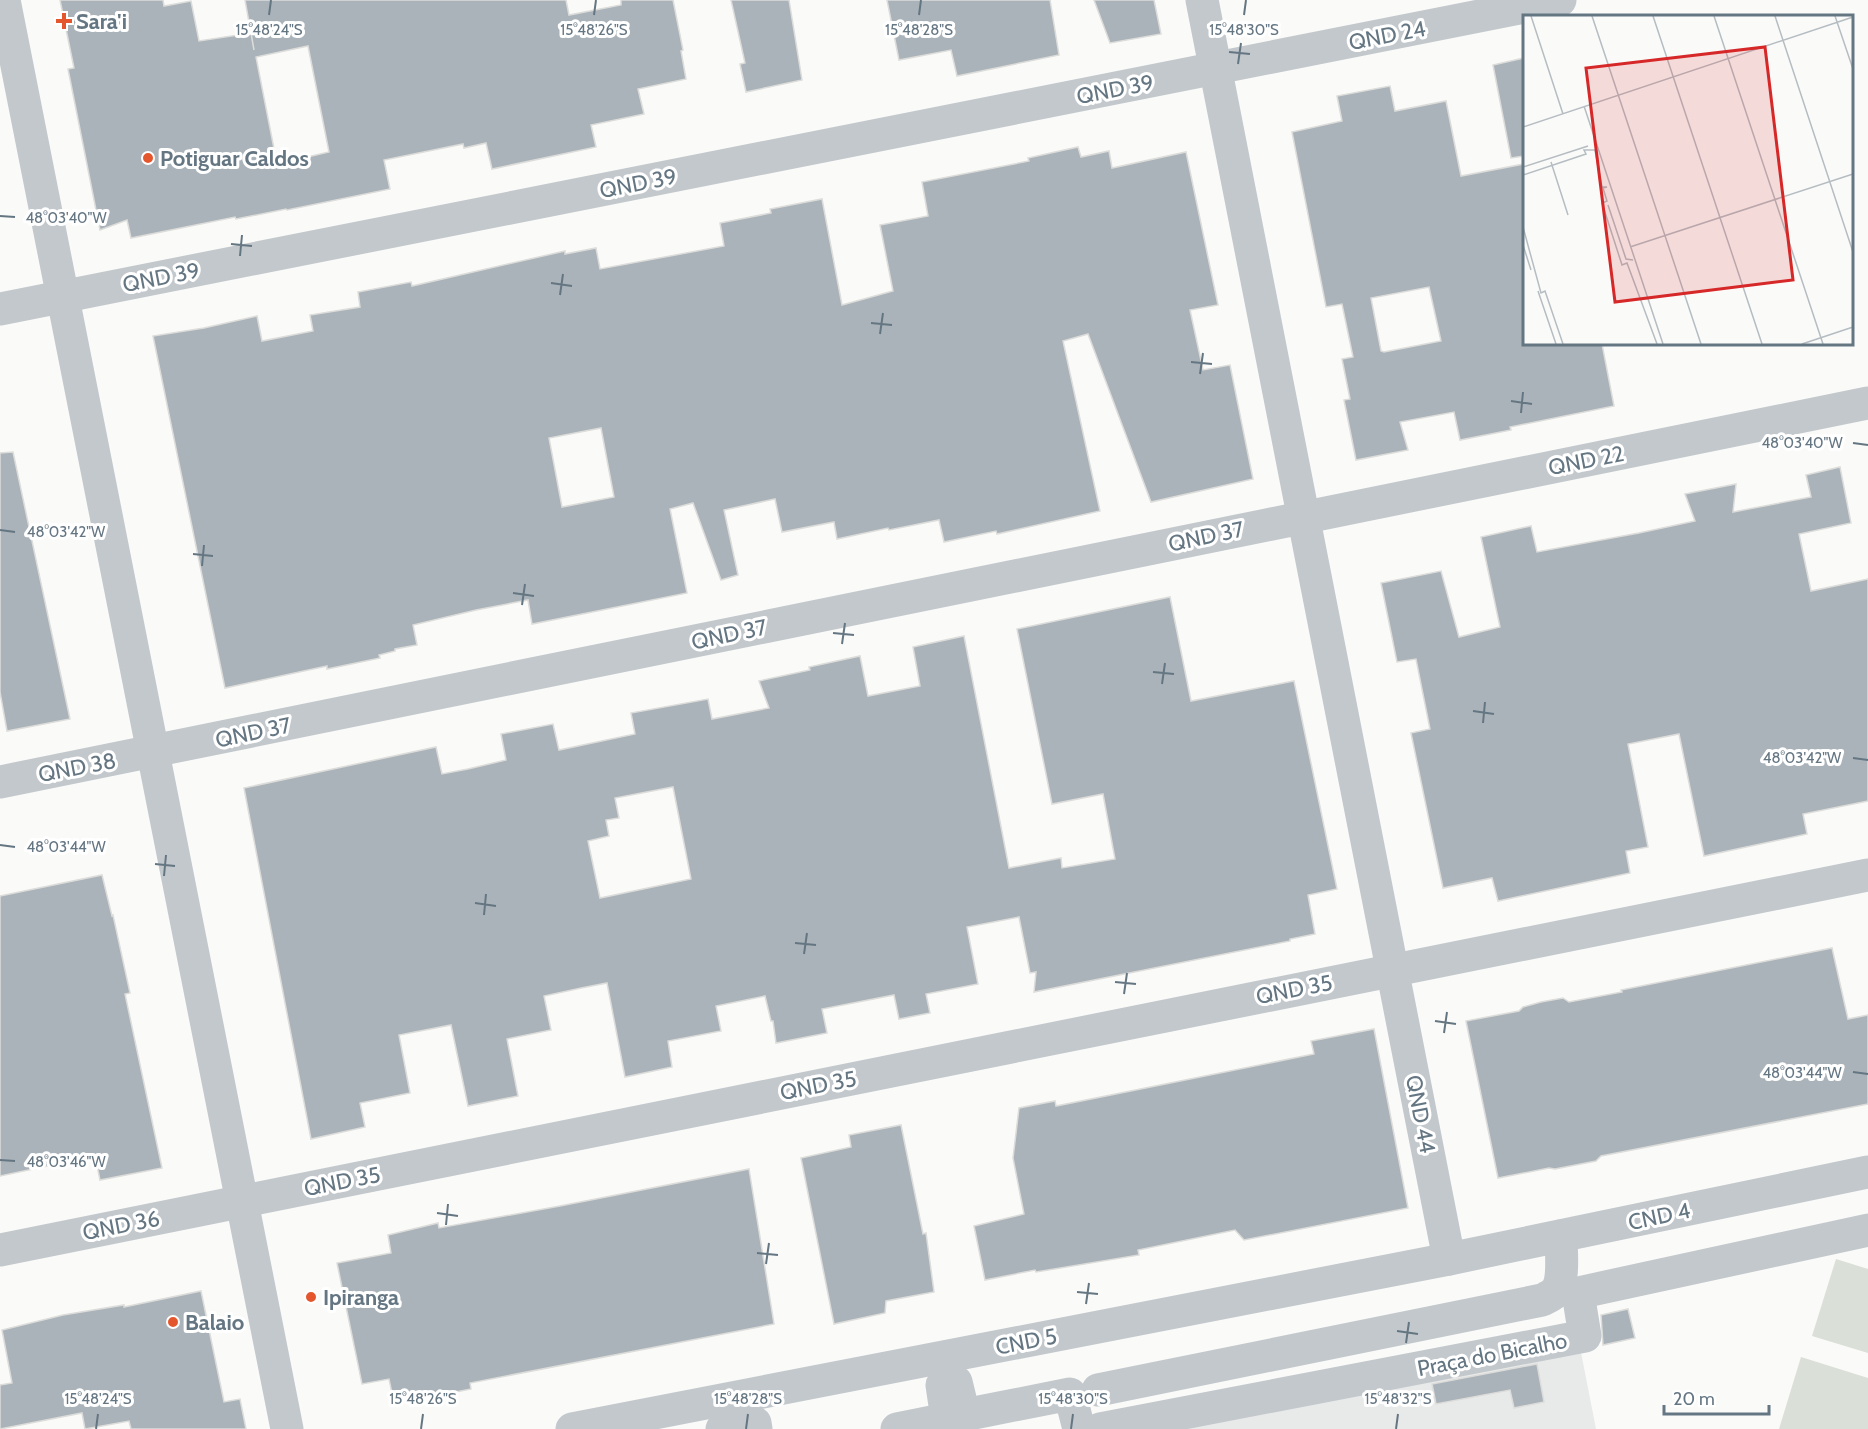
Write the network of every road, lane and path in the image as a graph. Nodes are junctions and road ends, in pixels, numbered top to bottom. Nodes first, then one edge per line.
1 (4, 0) edge
2 (1202, 0) edge
3 (1560, 0) edge
4 (1215, 70) junction
5 (61, 296) junction
6 (0, 309) edge
7 (1868, 403) edge
8 (1304, 516) junction
9 (154, 752) junction
10 (0, 782) edge
11 (1868, 874) edge
12 (1393, 969) junction
13 (1868, 1172) edge
14 (243, 1201) junction
15 (1868, 1230) edge
16 (1561, 1236) junction
17 (0, 1250) edge
18 (1449, 1259) junction
19 (1098, 1390) dead end
20 (592, 1427) edge
21 (287, 1429) edge
22 (722, 1429) edge
23 (756, 1429) edge
24 (897, 1429) edge
25 (1079, 1429) edge
26 (1100, 1429) edge

1 - 5 street
2 - 4 street, QND 44
3 - 4 street, QND 24
4 - 5 street, QND 39
4 - 8 street, QND 44
5 - 6 street, QND 39
5 - 9 street
7 - 8 street, QND 22
8 - 9 street, QND 37
8 - 12 street, QND 44
9 - 10 street, QND 38
9 - 14 street
11 - 12 street, QND 35
12 - 14 street, QND 35
12 - 18 street, QND 44
13 - 16 street, CND 4
14 - 17 street, QND 36
14 - 21 street
15 - 26 street, Praça do Bicalho
16 - 18 street, CND 4
16 - 19 street
18 - 20 street, CND 5
22 - 23 street
24 - 25 street

